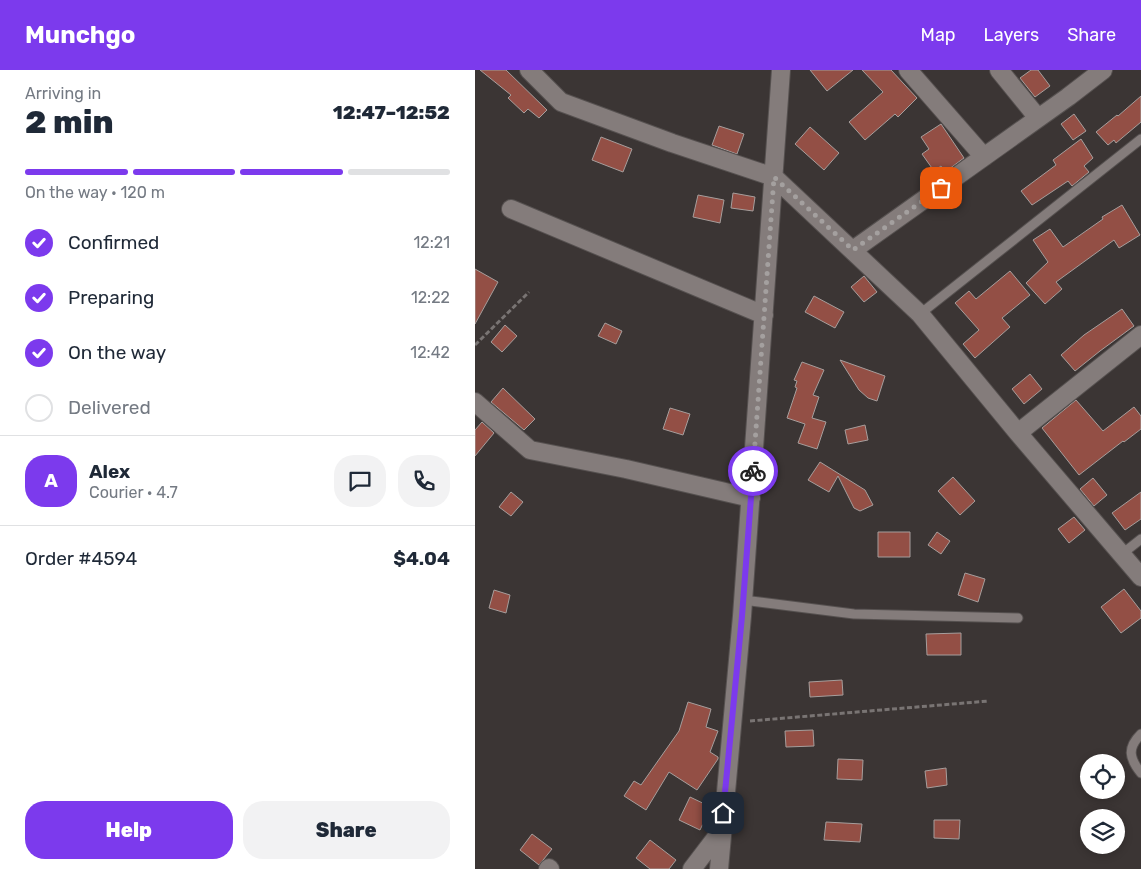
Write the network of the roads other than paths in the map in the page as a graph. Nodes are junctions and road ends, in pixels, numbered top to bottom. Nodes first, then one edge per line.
1 (529, 70) edge
2 (553, 70) edge
3 (781, 70) edge
4 (908, 70) edge
5 (999, 70) edge
6 (1103, 70) edge
7 (547, 87) junction
8 (1038, 118) junction
9 (1141, 139) edge
10 (984, 157) junction
11 (774, 177) junction
12 (511, 209) dead end
13 (853, 250) junction
14 (920, 314) junction
15 (764, 316) junction
16 (1141, 335) edge
17 (475, 402) edge
18 (1018, 433) junction
19 (751, 498) junction
20 (1141, 538) edge
21 (1122, 554) junction
22 (1141, 577) edge
23 (743, 600) junction
24 (1018, 618) dead end
25 (1141, 734) edge
26 (1141, 773) edge
27 (721, 831) junction
28 (692, 869) edge
29 (719, 869) edge

1 - 7 street
2 - 7 street
3 - 11 street
4 - 10 street
5 - 8 street
6 - 8 street
7 - 11 street
8 - 10 street
9 - 14 lane
10 - 13 street
11 - 13 street
11 - 15 street
12 - 15 street
13 - 14 street
14 - 18 street
15 - 19 street
16 - 18 street
17 - 19 street
18 - 21 street
19 - 23 street
20 - 21 lane
21 - 22 street
23 - 24 lane
23 - 27 street
25 - 26 lane
27 - 28 street
27 - 29 street

